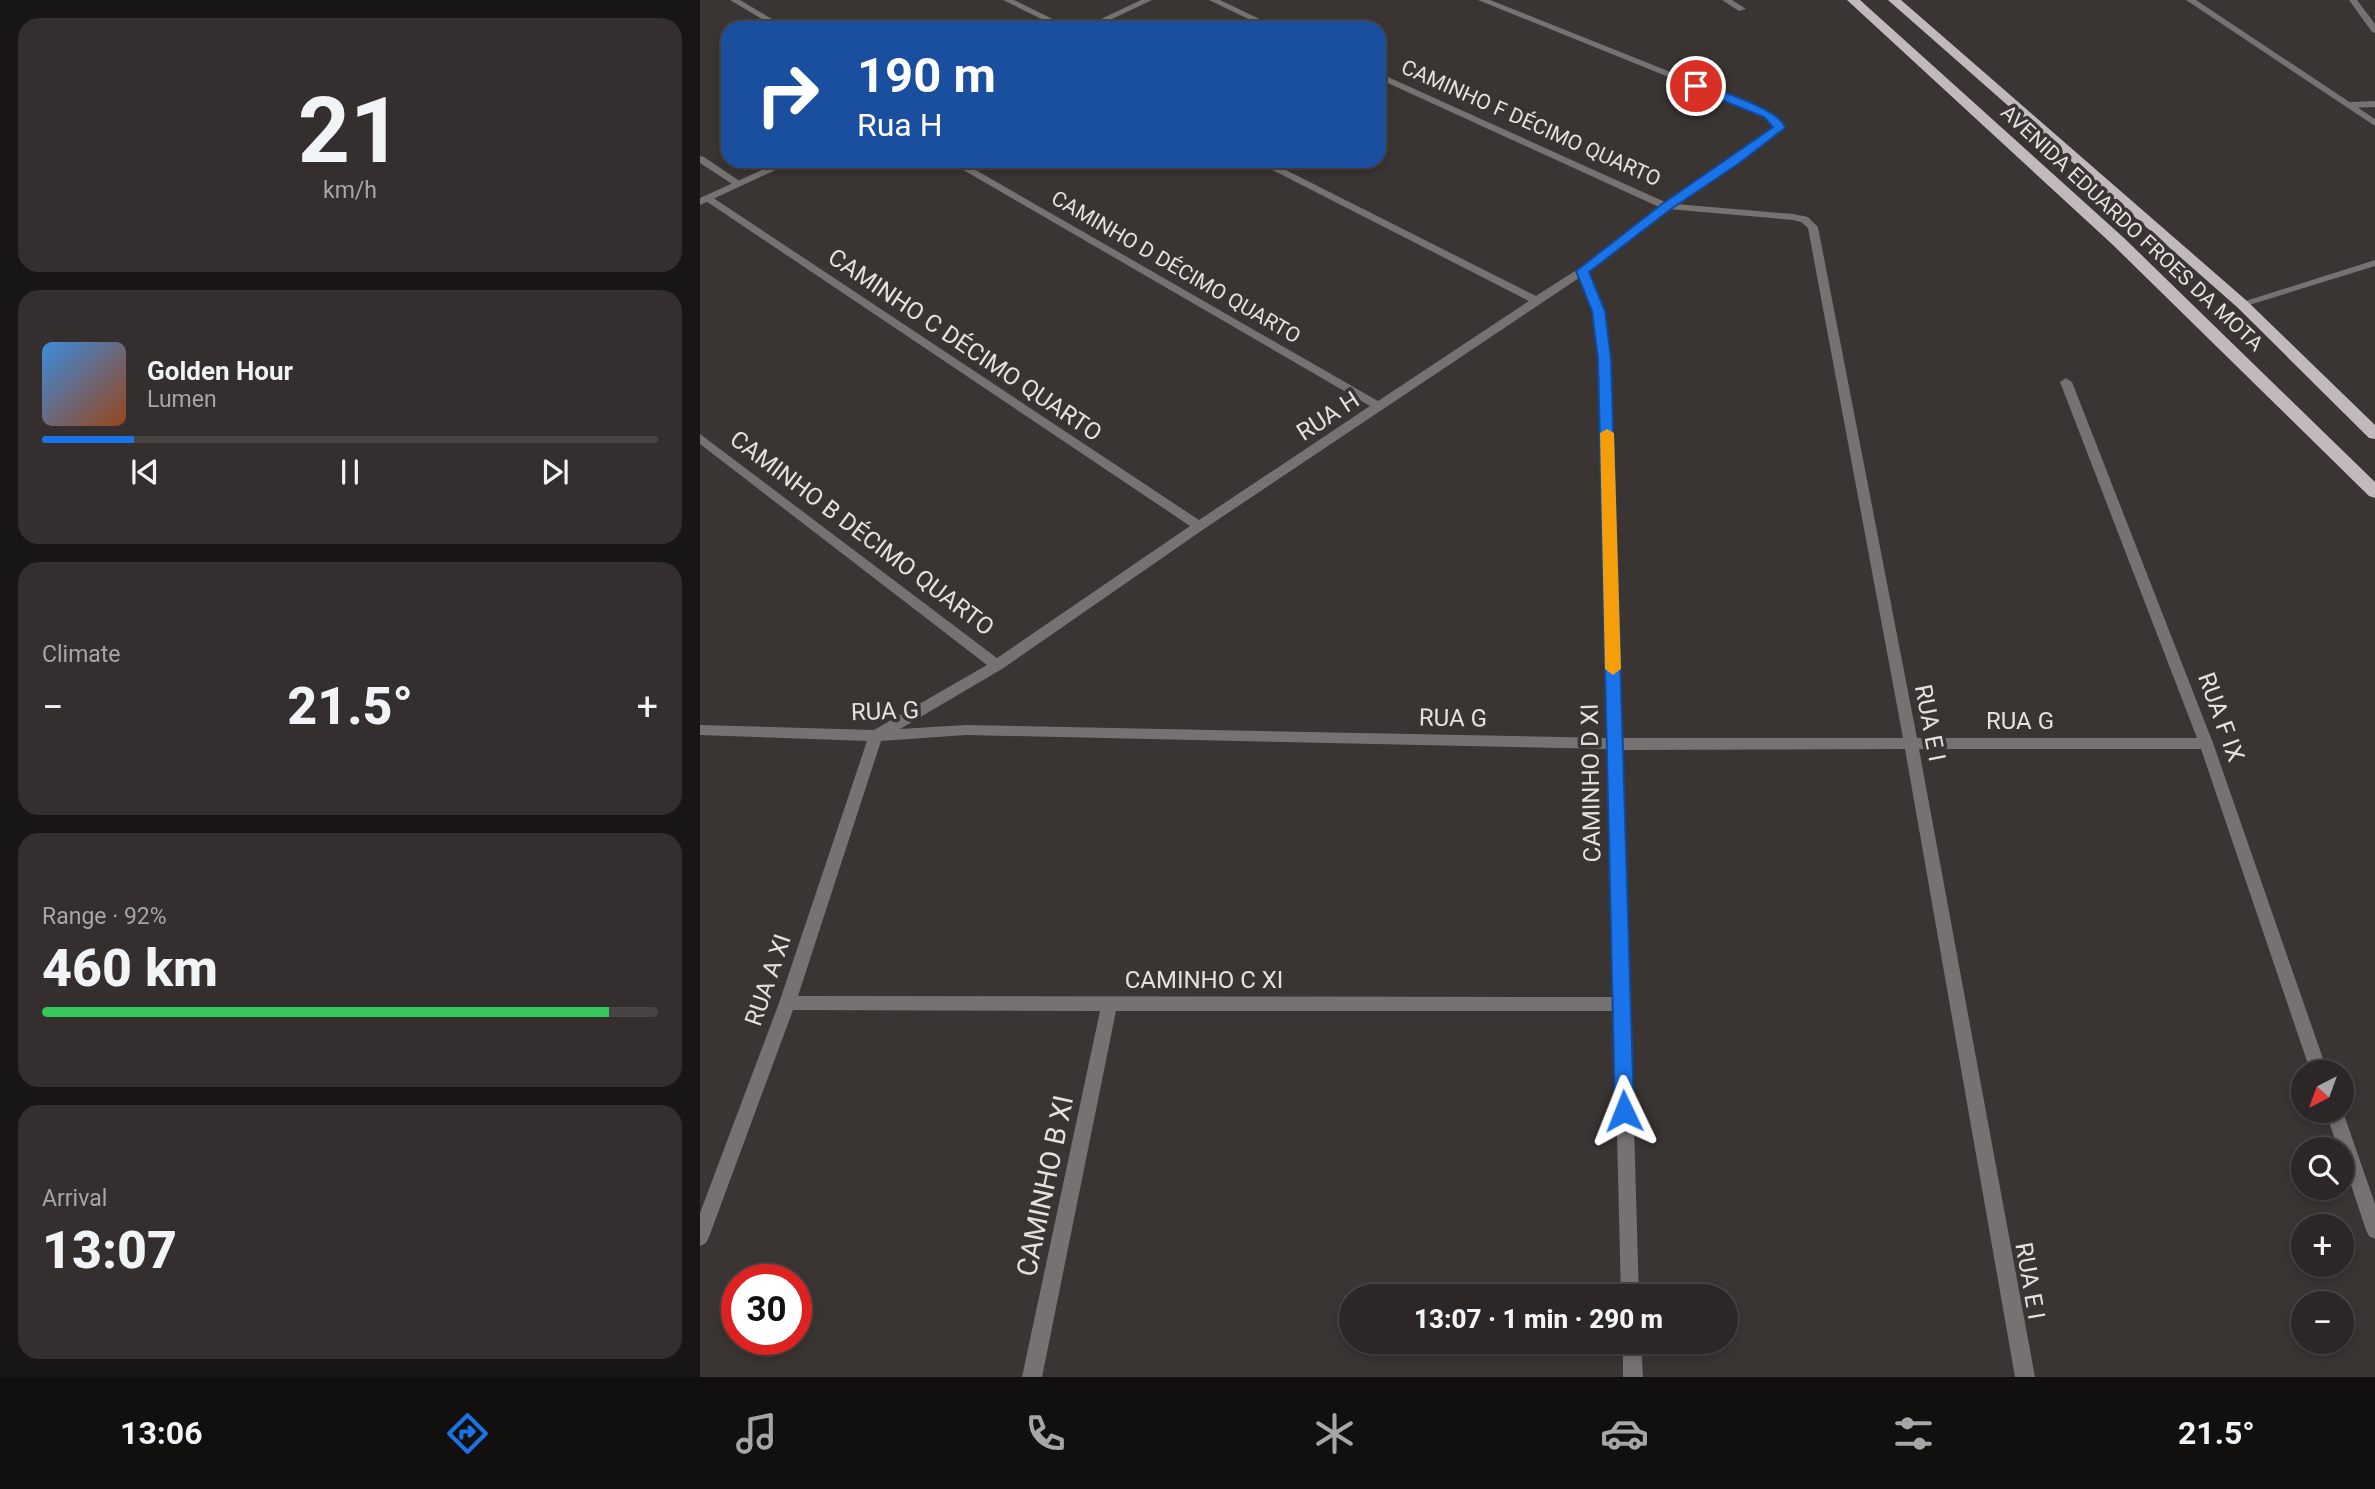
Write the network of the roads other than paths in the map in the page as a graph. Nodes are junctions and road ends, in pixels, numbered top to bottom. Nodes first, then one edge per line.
1 (734, 0) edge
2 (1007, 0) edge
3 (1148, 0) edge
4 (1213, 0) edge
5 (1482, 0) edge
6 (1726, 0) edge
7 (1853, 0) edge
8 (1895, 0) edge
9 (2190, 0) edge
10 (2353, 0) edge
11 (1742, 9) dead end
12 (771, 21) edge
13 (1052, 21) edge
14 (1102, 21) edge
15 (1259, 21) edge
16 (2375, 30) edge
17 (1386, 79) edge
18 (2375, 104) edge
19 (2350, 105) junction
20 (2375, 123) edge
21 (700, 159) edge
22 (774, 168) edge
23 (965, 168) edge
24 (1274, 168) edge
25 (739, 184) junction
26 (704, 201) edge
27 (1666, 206) junction
28 (2375, 263) edge
29 (1582, 271) junction
30 (1537, 301) junction
31 (2242, 304) junction
32 (2066, 382) dead end
33 (1380, 407) junction
34 (2375, 434) edge
35 (700, 438) edge
36 (2375, 492) edge
37 (1199, 526) junction
38 (997, 665) junction
39 (700, 730) edge
40 (876, 736) junction
41 (2206, 743) junction
42 (1615, 744) junction
43 (1911, 744) junction
44 (787, 1003) junction
45 (1621, 1004) junction
46 (1109, 1005) junction
47 (2316, 1060) edge
48 (2338, 1124) edge
49 (2375, 1230) edge
50 (700, 1237) edge
51 (1630, 1284) edge
52 (1632, 1354) edge
53 (1032, 1377) edge
54 (1633, 1377) edge
55 (2025, 1377) edge

1 - 12 street
2 - 13 street
3 - 14 street
4 - 15 street
5 - 27 street, RUA H
6 - 11 street
7 - 36 highway, AVENIDA EDUARDO FROES DA MOTA
8 - 31 highway, AVENIDA EDUARDO FROES DA MOTA
9 - 19 street
10 - 16 street
17 - 27 street, CAMINHO F DÉCIMO QUARTO
18 - 19 street
19 - 20 street
21 - 25 street
22 - 25 street
23 - 33 street, CAMINHO D DÉCIMO QUARTO
24 - 30 street
25 - 26 street
26 - 37 street, CAMINHO C DÉCIMO QUARTO
27 - 29 street, RUA H
27 - 43 street, RUA E I
28 - 31 street
29 - 30 street, RUA H
29 - 42 street, CAMINHO D XI
30 - 33 street, RUA H
31 - 34 highway, AVENIDA EDUARDO FROES DA MOTA
32 - 41 street, RUA F IX
33 - 37 street, RUA H
35 - 38 street, CAMINHO B DÉCIMO QUARTO
37 - 38 street, RUA H
38 - 40 street, RUA H
39 - 40 street, RUA G
40 - 42 street, RUA G
40 - 44 street, RUA A XI
41 - 43 street, RUA G
41 - 47 street, RUA F IX
42 - 43 street, RUA G
42 - 45 street, CAMINHO D XI
43 - 55 street, RUA E I
44 - 46 street, CAMINHO C XI
44 - 50 street, RUA A XI
45 - 46 street, CAMINHO C XI
45 - 51 street, CAMINHO D XI
46 - 53 street, CAMINHO B XI
48 - 49 street
52 - 54 street

